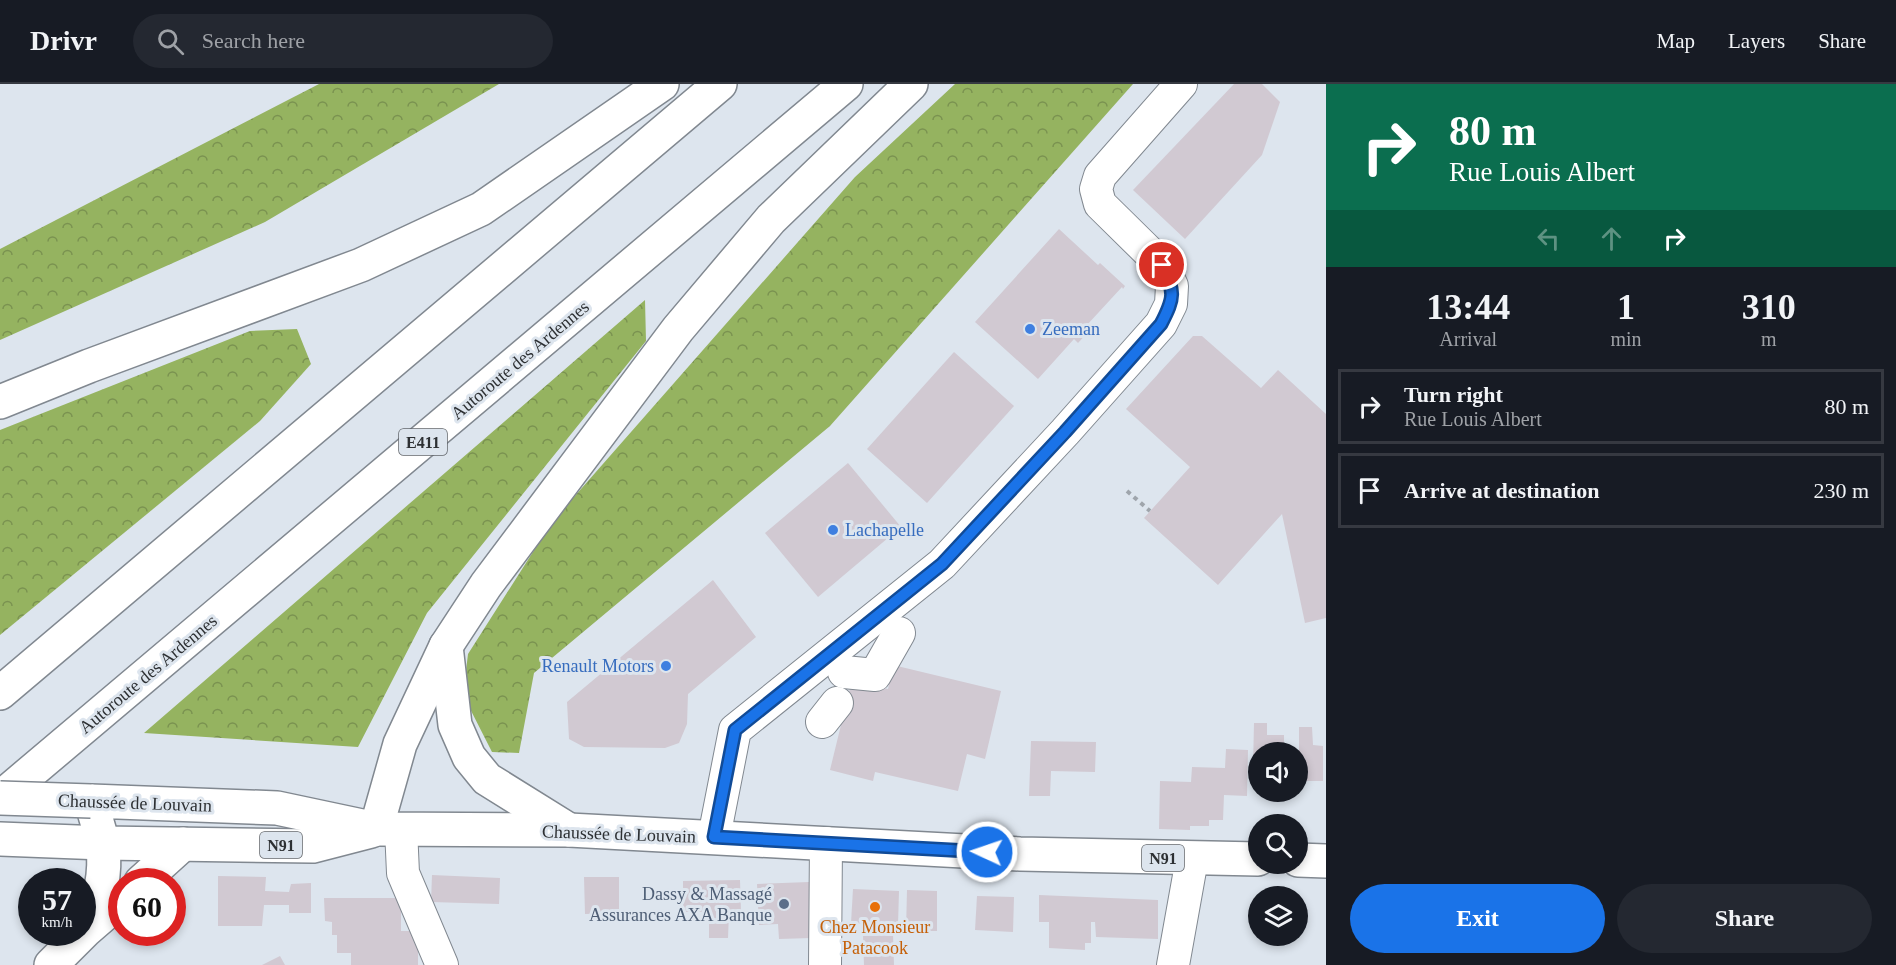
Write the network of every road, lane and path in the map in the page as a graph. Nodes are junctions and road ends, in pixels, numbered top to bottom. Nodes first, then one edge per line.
1 (662, 84) edge
2 (720, 84) edge
3 (846, 84) edge
4 (911, 84) edge
5 (1181, 84) edge
6 (0, 402) edge
7 (1126, 491) dead end
8 (1150, 511) dead end
9 (898, 633) dead end
10 (446, 646) junction
11 (844, 672) dead end
12 (0, 693) edge
13 (0, 798) edge
14 (91, 801) junction
15 (388, 829) junction
16 (569, 830) junction
17 (714, 837) junction
18 (0, 839) edge
19 (103, 843) junction
20 (826, 843) junction
21 (183, 844) junction
22 (1192, 859) junction
23 (1248, 860) edge
24 (1308, 860) edge
25 (1326, 861) edge
26 (156, 868) edge
27 (96, 907) edge
28 (108, 911) edge
29 (96, 921) edge
30 (70, 946) edge
31 (51, 965) edge
32 (442, 965) edge
33 (825, 965) edge
34 (1173, 965) edge

1 - 6 main road
2 - 12 main road
3 - 13 main road, Autoroute des Ardennes / E411
4 - 10 main road
5 - 17 street
7 - 8 path
9 - 11 street
10 - 15 main road
10 - 16 main road
13 - 14 main road, Chaussée de Louvain / N91, bridge
14 - 15 main road, Chaussée de Louvain / N91
14 - 19 main road
15 - 16 main road, Chaussée de Louvain / N91
15 - 21 main road, Chaussée de Louvain / N91
15 - 32 street
16 - 17 main road, Chaussée de Louvain / N91
17 - 20 main road, Chaussée de Louvain / N91
18 - 19 main road, Chaussée de Louvain / N91
19 - 21 main road, Chaussée de Louvain / N91
19 - 27 main road
20 - 22 main road, Chaussée de Louvain / N91
20 - 33 street
21 - 26 main road
22 - 23 main road, Chaussée de Louvain / N91
22 - 34 street
24 - 25 main road
28 - 29 main road
30 - 31 main road

